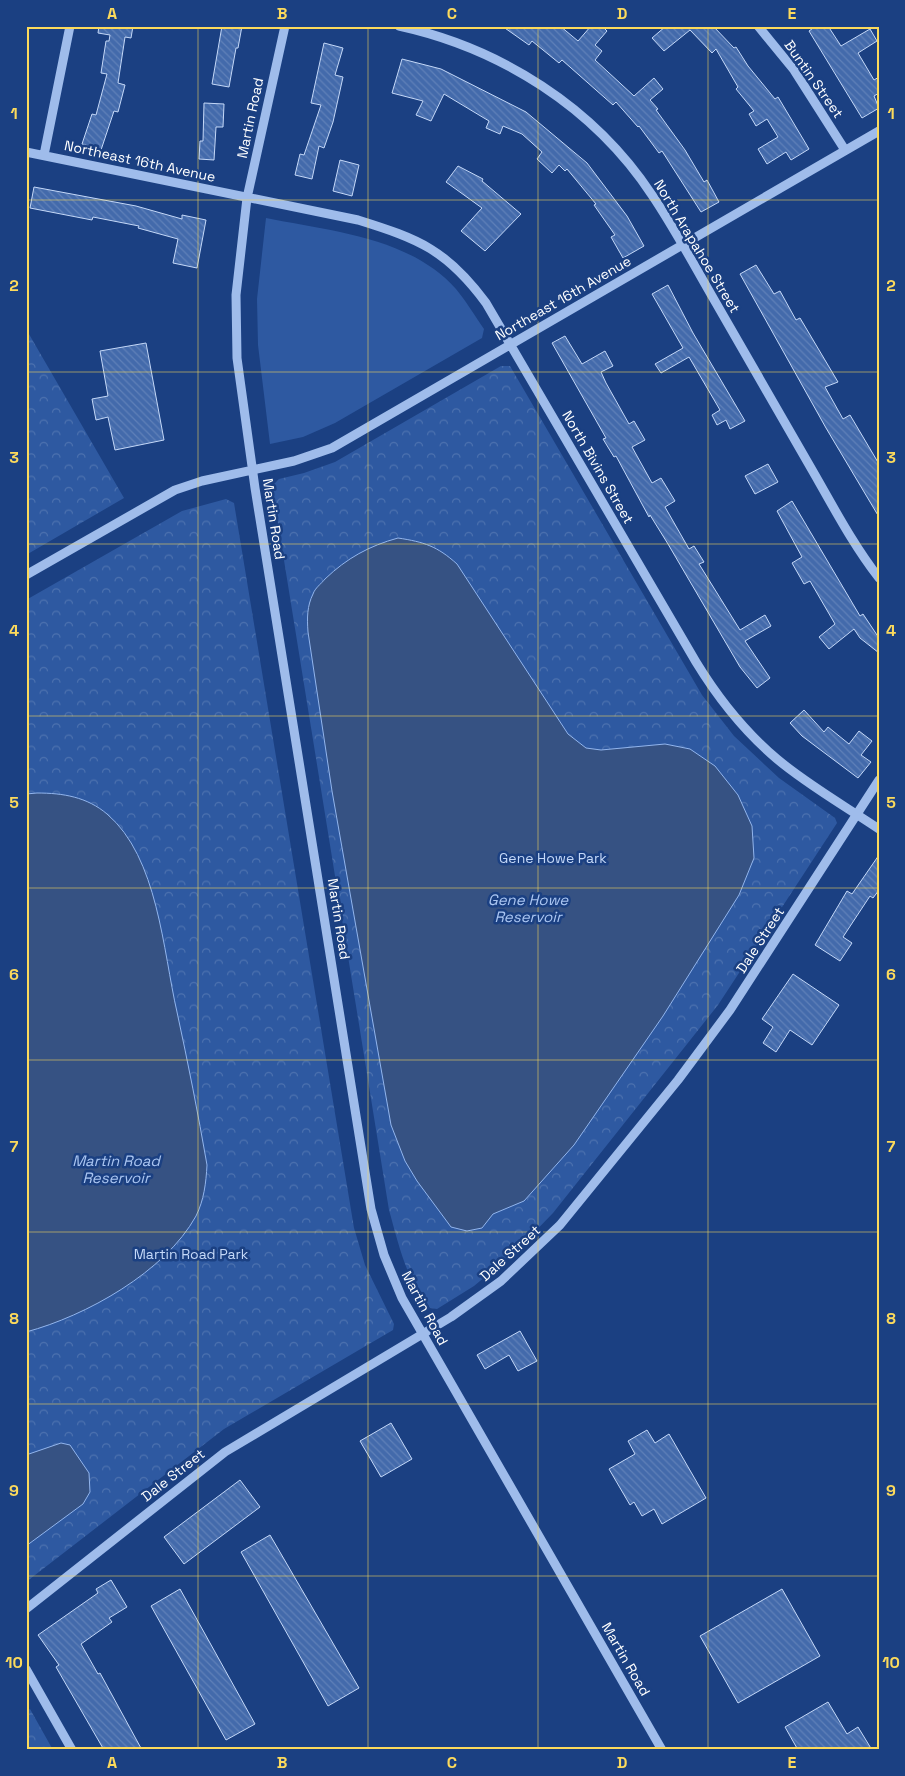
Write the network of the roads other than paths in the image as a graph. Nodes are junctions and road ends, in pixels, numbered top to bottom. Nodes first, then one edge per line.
1 (70, 26) edge
2 (285, 26) edge
3 (399, 26) edge
4 (758, 26) edge
5 (879, 131) edge
6 (845, 150) junction
7 (26, 152) edge
8 (44, 155) junction
9 (247, 198) junction
10 (683, 244) junction
11 (510, 345) junction
12 (252, 470) junction
13 (26, 575) edge
14 (879, 578) edge
15 (879, 780) edge
16 (857, 814) junction
17 (879, 829) edge
18 (423, 1334) junction
19 (26, 1609) edge
20 (26, 1669) edge
21 (72, 1750) edge
22 (662, 1750) edge

1 - 8 street
2 - 9 street, Martin Road
3 - 10 street, North Arapahoe Street
4 - 6 street, Buntin Street
5 - 6 street, Northeast 16th Avenue
6 - 10 street, Northeast 16th Avenue
7 - 8 street, Northeast 16th Avenue
8 - 9 street, Northeast 16th Avenue
9 - 11 street, North Bivins Street
9 - 12 street, Martin Road
10 - 11 street, Northeast 16th Avenue
10 - 14 street, North Arapahoe Street
11 - 12 street, Northeast 16th Avenue
11 - 16 street, North Bivins Street
12 - 13 street, Northeast 16th Avenue
12 - 18 street, Martin Road
15 - 16 street, Dale Street
16 - 17 street, North Bivins Street
16 - 18 street, Dale Street
18 - 19 street, Dale Street
18 - 22 street, Martin Road
20 - 21 street

